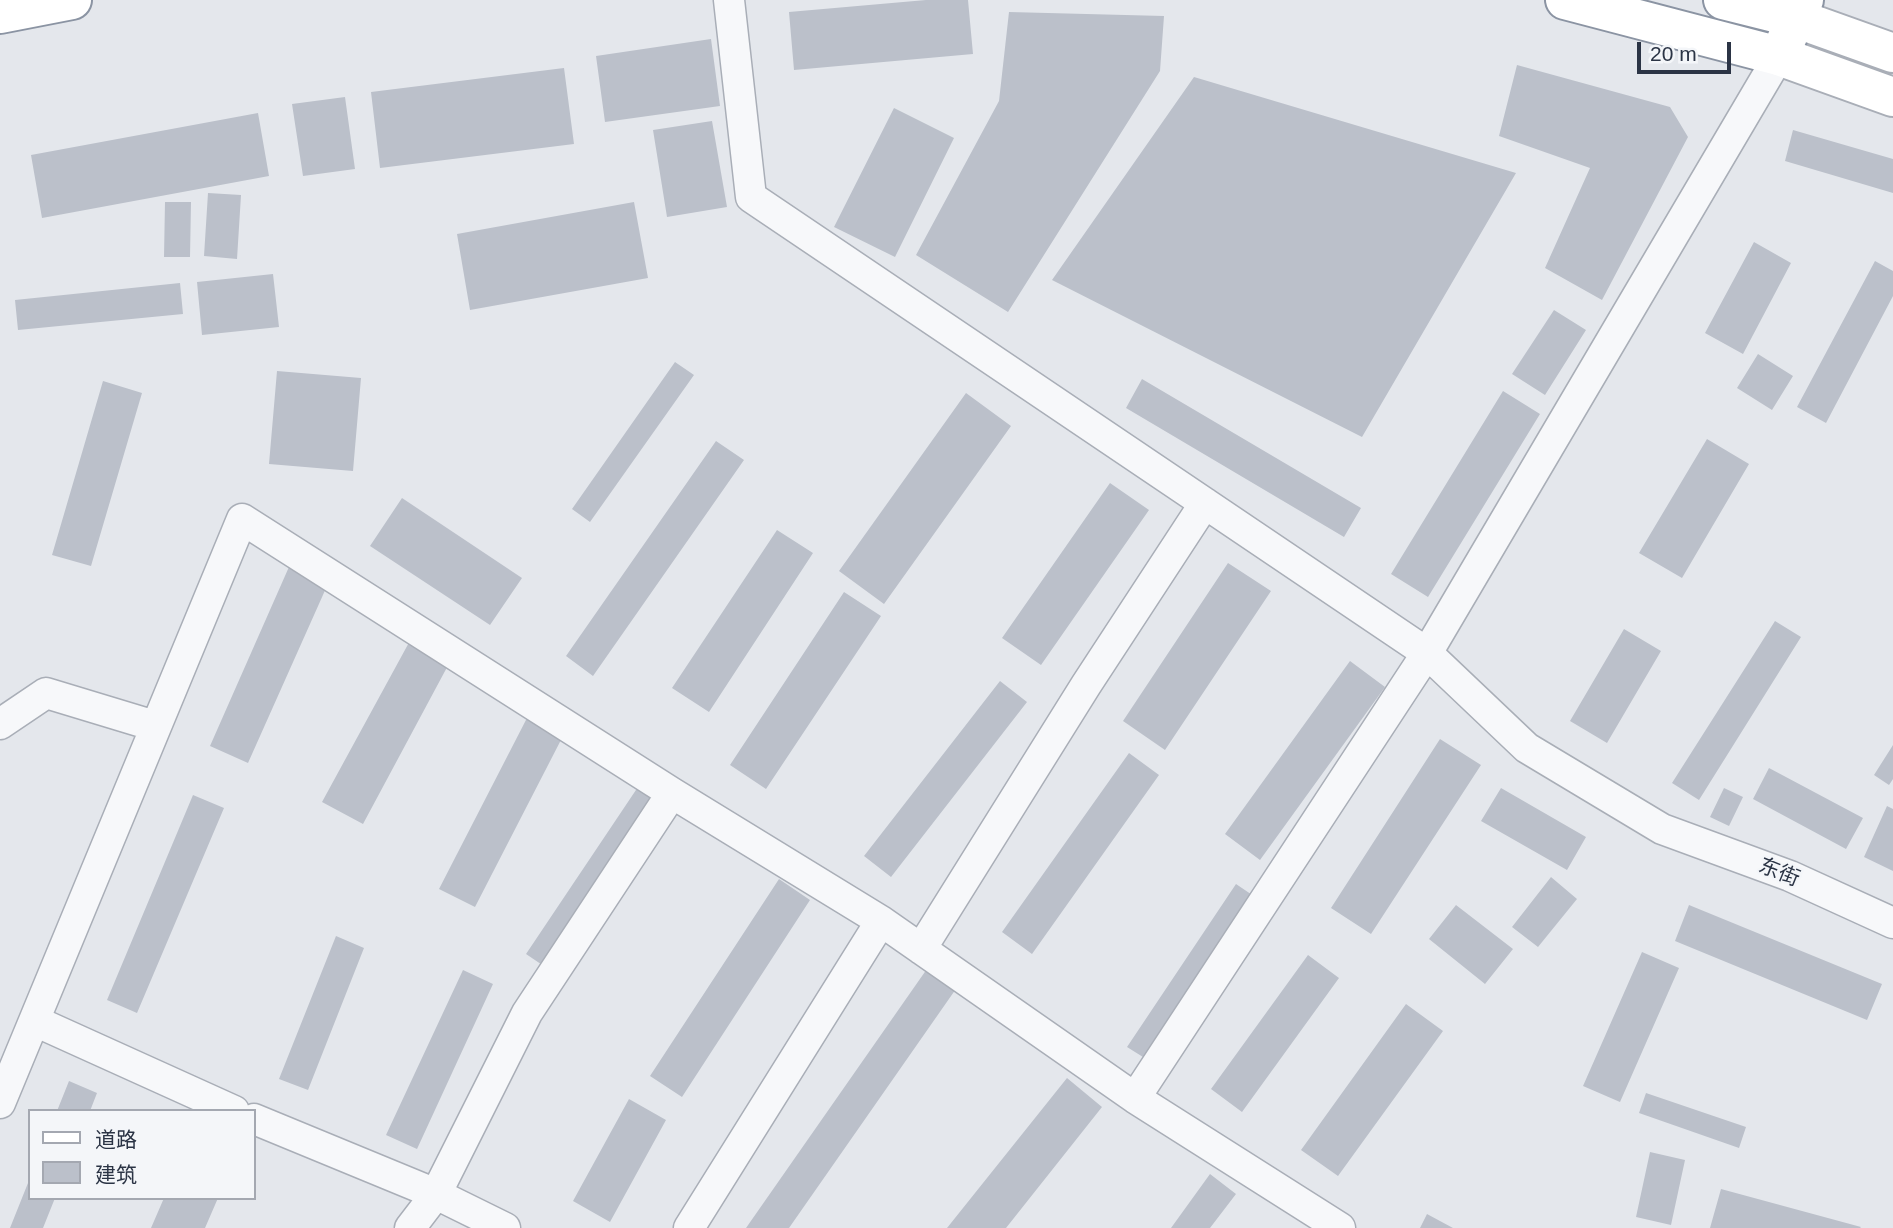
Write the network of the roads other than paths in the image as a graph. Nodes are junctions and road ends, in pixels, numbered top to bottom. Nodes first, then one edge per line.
1 (72, 0) edge
2 (729, 0) edge
3 (1565, 0) edge
4 (1723, 0) edge
5 (1784, 7) edge
6 (0, 14) edge
7 (1763, 52) junction
8 (1893, 53) edge
9 (1893, 97) edge
10 (1205, 503) junction
11 (1427, 653) junction
12 (0, 724) edge
13 (155, 726) junction
14 (672, 793) junction
15 (881, 921) junction
16 (1893, 923) edge
17 (921, 948) junction
18 (35, 1020) junction
19 (1135, 1098) junction
20 (0, 1103) edge
21 (230, 1109) edge
22 (256, 1120) edge
23 (436, 1194) junction
24 (410, 1228) edge
25 (505, 1228) edge
26 (689, 1228) edge
27 (1340, 1228) edge

1 - 6 main road
2 - 10 street, 东街
3 - 7 main road
4 - 5 main road
5 - 7 main road
5 - 8 main road
7 - 9 main road
7 - 11 street
10 - 11 street, 东街
10 - 17 street
11 - 16 street, 东街
11 - 19 street
12 - 13 street
13 - 14 street
13 - 18 street
14 - 15 street
14 - 23 street
15 - 17 street
15 - 26 street
17 - 19 street
18 - 20 street
18 - 21 street
19 - 27 street
22 - 23 street
23 - 24 street
23 - 25 street

